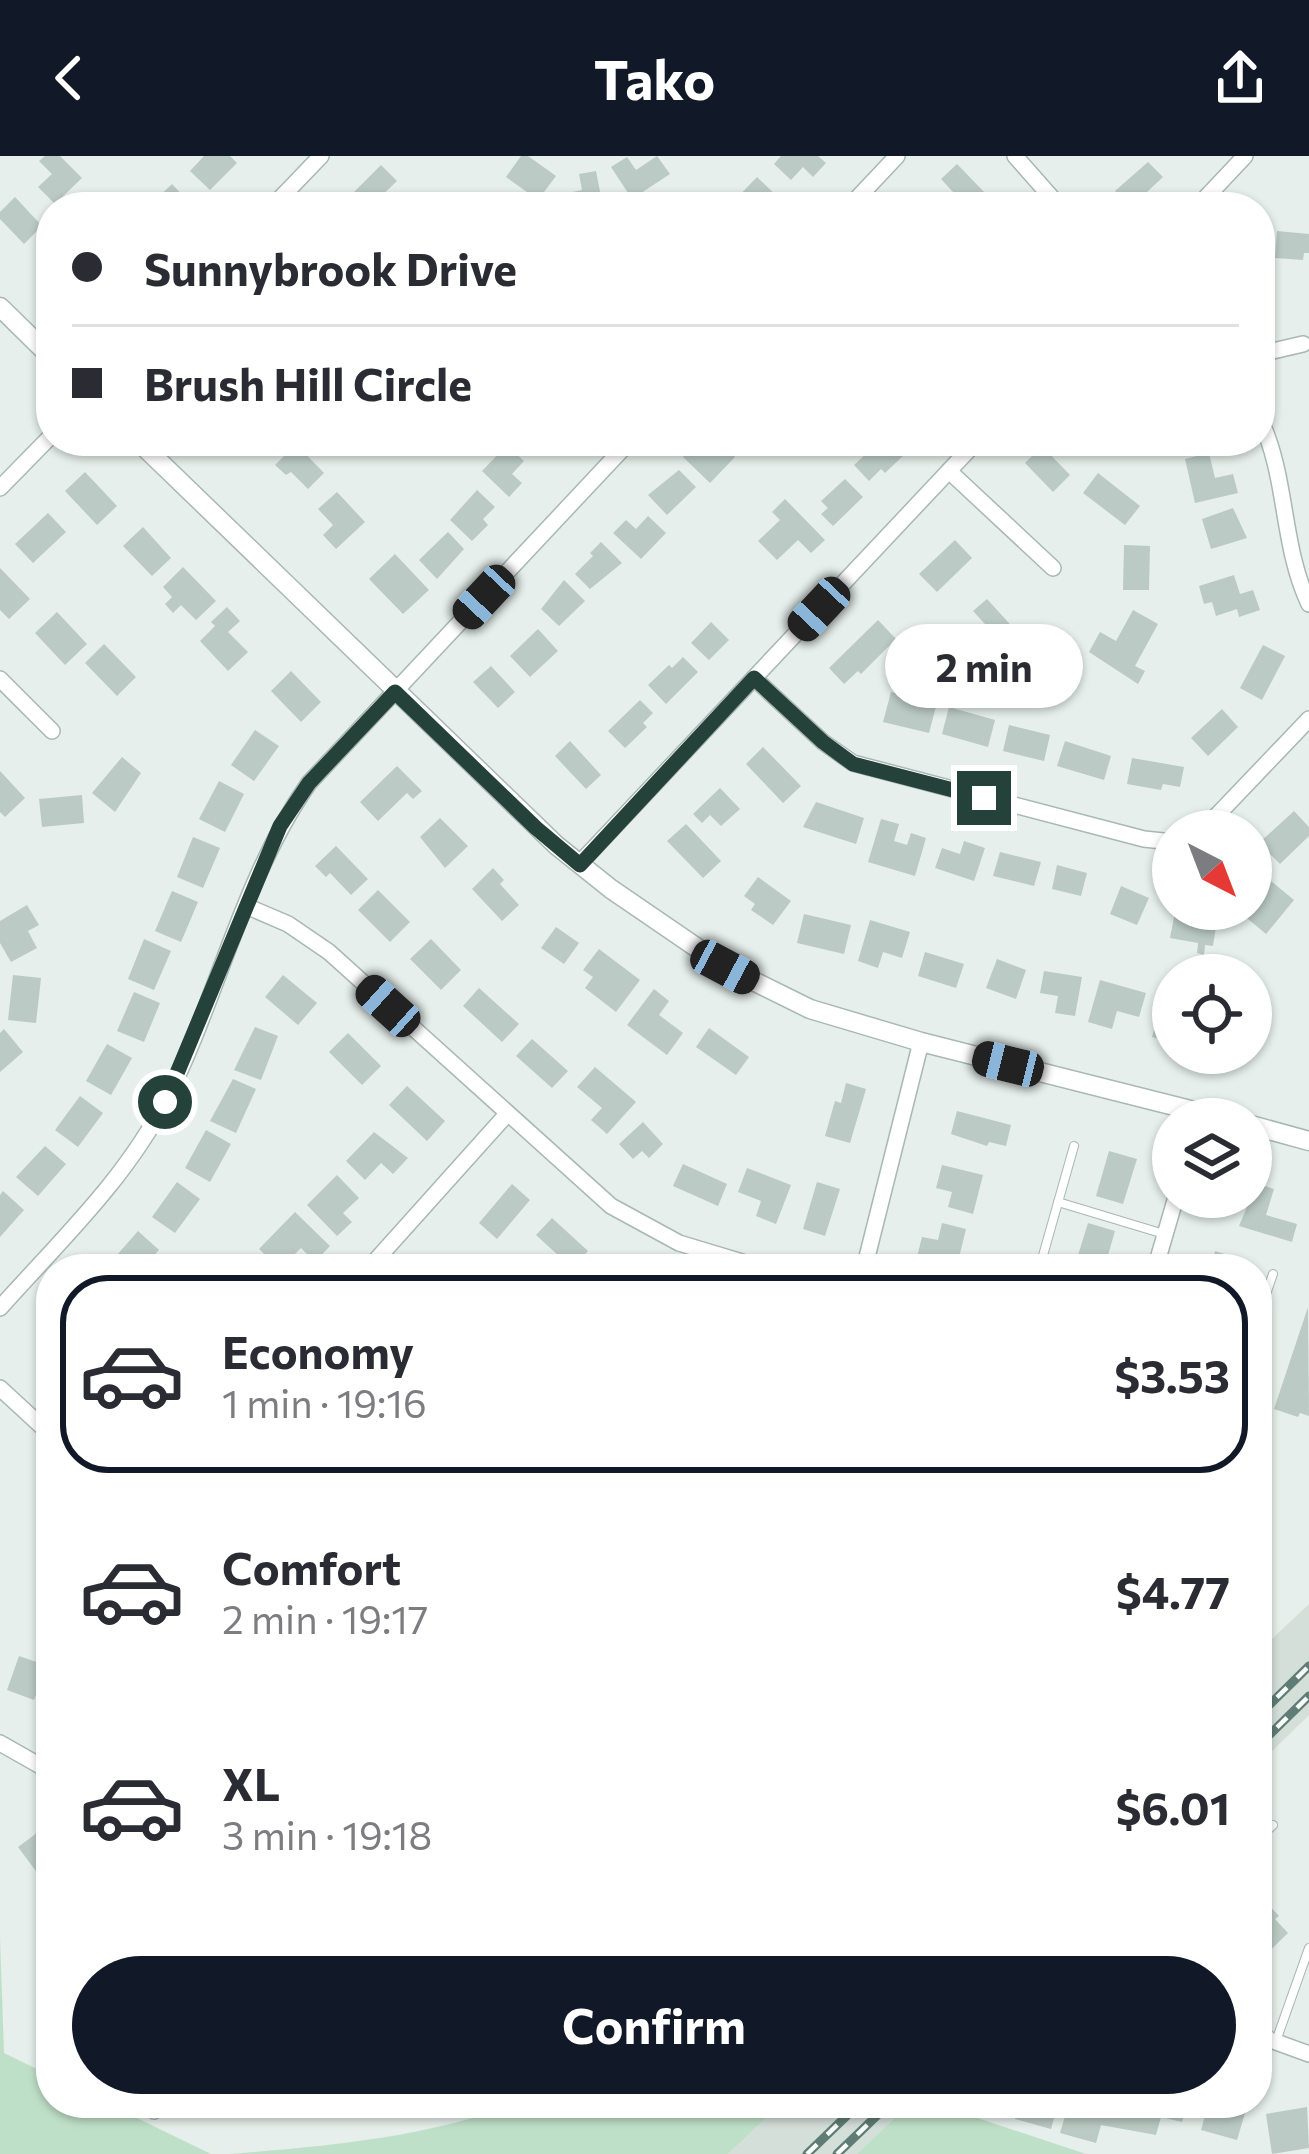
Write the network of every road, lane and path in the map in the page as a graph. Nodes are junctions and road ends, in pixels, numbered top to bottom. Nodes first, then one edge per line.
1 (321, 156) edge
2 (897, 156) edge
3 (1015, 156) edge
4 (1245, 156) edge
5 (289, 192) edge
6 (863, 192) edge
7 (1047, 192) edge
8 (1211, 192) edge
9 (0, 307) edge
10 (36, 342) edge
11 (1304, 344) dead end
12 (1275, 351) edge
13 (36, 451) edge
14 (1275, 455) edge
15 (153, 456) edge
16 (617, 456) edge
17 (963, 456) edge
18 (949, 471) junction
19 (0, 488) edge
20 (1053, 568) dead end
21 (1309, 604) edge
22 (754, 678) junction
23 (0, 679) edge
24 (395, 692) junction
25 (1309, 719) edge
26 (52, 731) dead end
27 (1222, 810) edge
28 (1152, 840) edge
29 (580, 865) junction
30 (246, 906) junction
31 (921, 1042) junction
32 (1152, 1103) edge
33 (507, 1114) junction
34 (1272, 1131) edge
35 (1309, 1141) edge
36 (1074, 1146) dead end
37 (1058, 1202) junction
38 (1170, 1218) edge
39 (1165, 1235) junction
40 (48, 1254) edge
41 (381, 1254) edge
42 (715, 1254) edge
43 (868, 1254) edge
44 (1043, 1254) edge
45 (1159, 1254) edge
46 (36, 1267) edge
47 (1273, 1274) dead end
48 (1272, 1277) edge
49 (0, 1307) edge
50 (0, 1388) edge
51 (36, 1421) edge
52 (0, 1744) edge
53 (36, 1764) edge
54 (1309, 1948) edge
55 (1272, 2038) edge
56 (1276, 2042) junction
57 (1272, 2043) edge
58 (1309, 2054) edge

1 - 5 street
2 - 6 street
3 - 7 street
4 - 8 street
9 - 10 street
11 - 12 street
13 - 19 street
14 - 21 street
15 - 24 street
16 - 24 street
17 - 18 street
18 - 20 street
18 - 22 street
22 - 28 street
22 - 29 street
23 - 26 street
24 - 29 street
24 - 30 street
25 - 27 street
29 - 31 street
30 - 33 street
30 - 40 street
31 - 32 street
31 - 43 street
33 - 41 street
33 - 42 street
34 - 35 street
36 - 37 lane
37 - 39 lane
37 - 44 lane
38 - 39 street
39 - 45 street
46 - 49 street
47 - 48 lane
50 - 51 street
52 - 53 street
54 - 56 lane
55 - 56 lane
56 - 57 lane
56 - 58 street

